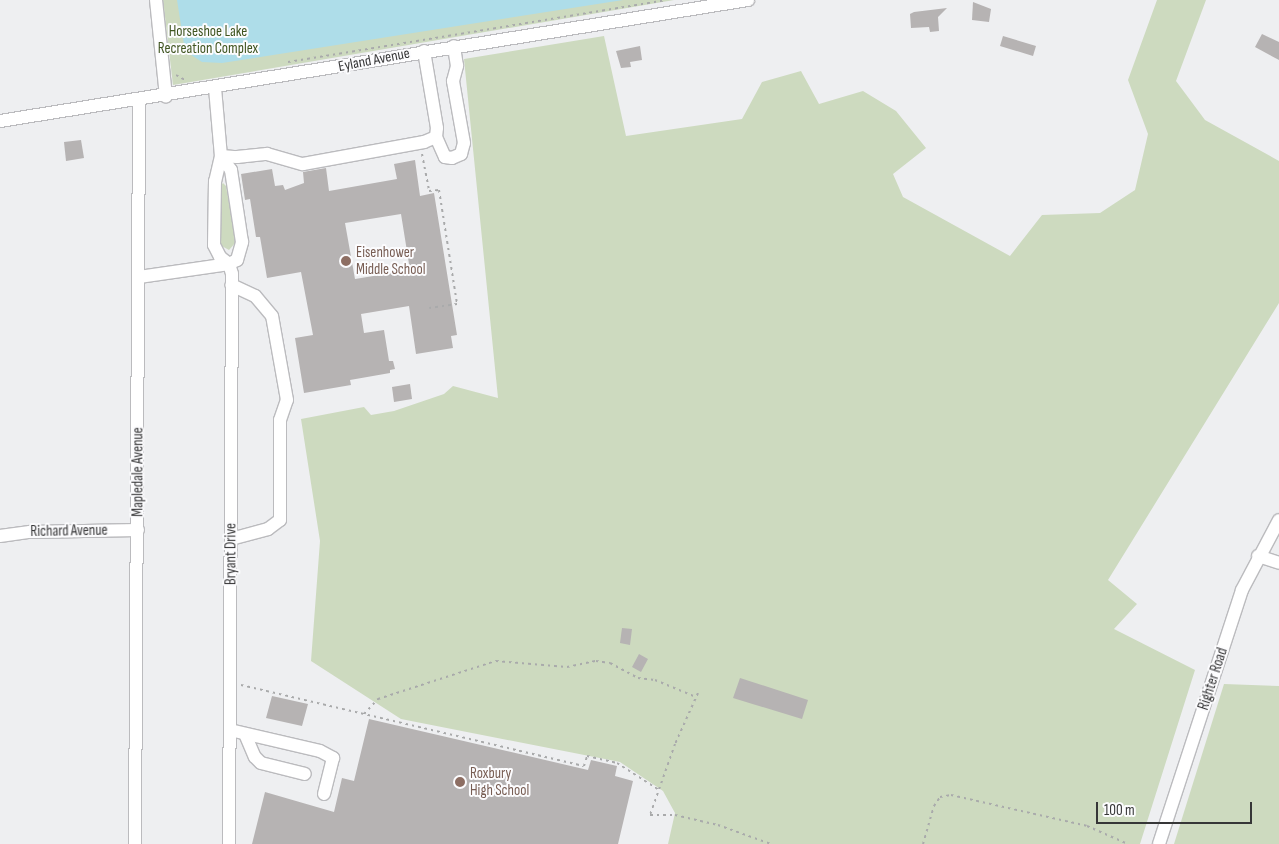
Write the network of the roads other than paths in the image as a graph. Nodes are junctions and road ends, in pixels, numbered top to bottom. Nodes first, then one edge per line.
1 (156, 0) edge
2 (748, 0) edge
3 (454, 46) junction
4 (424, 51) junction
5 (215, 88) junction
6 (166, 96) junction
7 (139, 99) junction
8 (0, 121) edge
9 (436, 137) junction
10 (221, 156) junction
11 (229, 264) junction
12 (139, 277) junction
13 (231, 285) junction
14 (1279, 520) edge
15 (138, 530) junction
16 (0, 536) edge
17 (231, 539) junction
18 (1258, 556) junction
19 (1279, 563) edge
20 (230, 730) junction
21 (245, 734) junction
22 (305, 774) dead end
23 (324, 794) dead end
24 (135, 844) edge
25 (229, 844) edge
26 (1160, 844) edge

1 - 6 street
2 - 3 street, Eyland Avenue
3 - 4 street, Eyland Avenue
3 - 9 street
4 - 5 street, Eyland Avenue
4 - 9 street
5 - 6 street, Eyland Avenue
5 - 10 street
6 - 7 street, Eyland Avenue
7 - 8 street, Eyland Avenue
7 - 12 street, Mapledale Avenue
9 - 10 street
10 - 11 street
10 - 11 street
11 - 12 street
11 - 13 street, Bryant Drive
12 - 15 street, Mapledale Avenue
13 - 17 street, Bryant Drive
13 - 17 street
14 - 18 street, Righter Road
15 - 16 street, Richard Avenue
15 - 24 street, Mapledale Avenue
17 - 20 street, Bryant Drive
18 - 19 street
18 - 26 street, Righter Road
20 - 21 street
20 - 25 street, Bryant Drive
21 - 22 street
21 - 23 street

